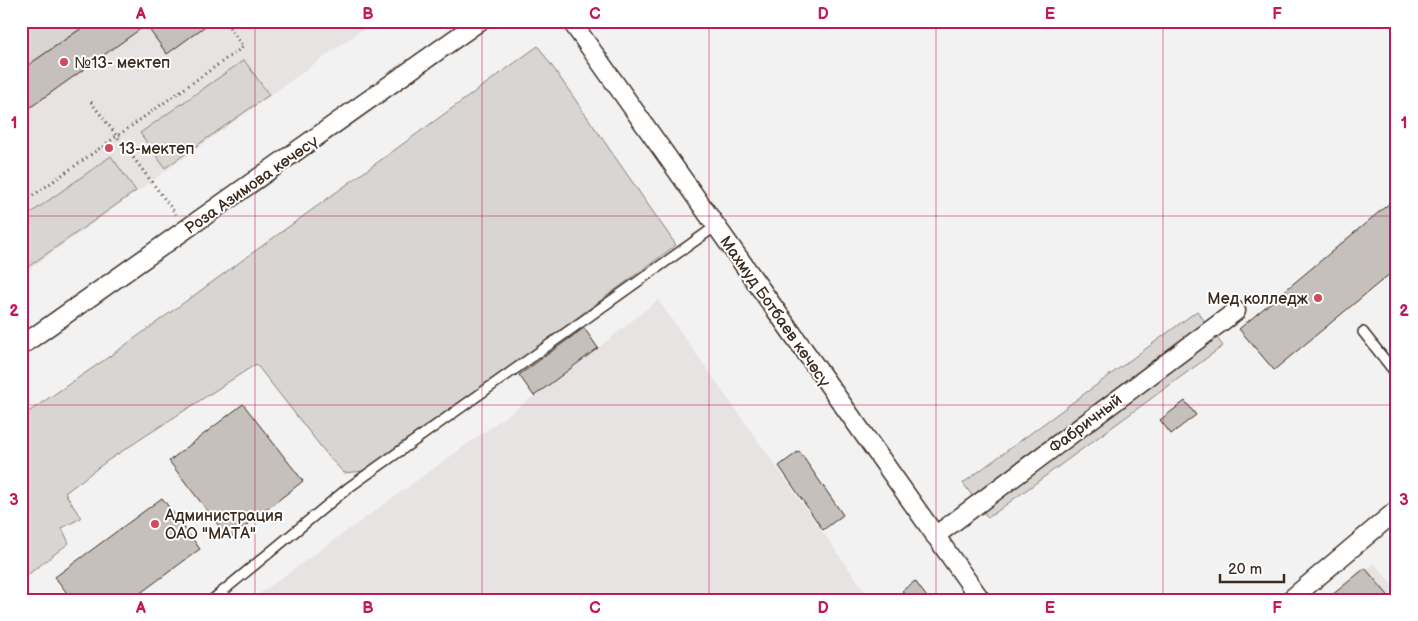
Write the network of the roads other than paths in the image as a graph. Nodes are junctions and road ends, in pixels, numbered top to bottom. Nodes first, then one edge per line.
1 (480, 21) edge
2 (572, 21) edge
3 (716, 226) junction
4 (1236, 312) dead end
5 (1362, 332) dead end
6 (21, 346) edge
7 (1397, 375) edge
8 (1397, 510) edge
9 (935, 536) junction
10 (212, 600) edge
11 (981, 600) edge
12 (1290, 600) edge

1 - 6 street, Роза Азимова көчөсү
2 - 3 street, Махмуд Ботбаев көчөсү
3 - 9 street, Махмуд Ботбаев көчөсү
3 - 10 lane
4 - 9 street, Фабричный
5 - 7 lane
8 - 12 street
9 - 11 street, Махмуд Ботбаев көчөсү

